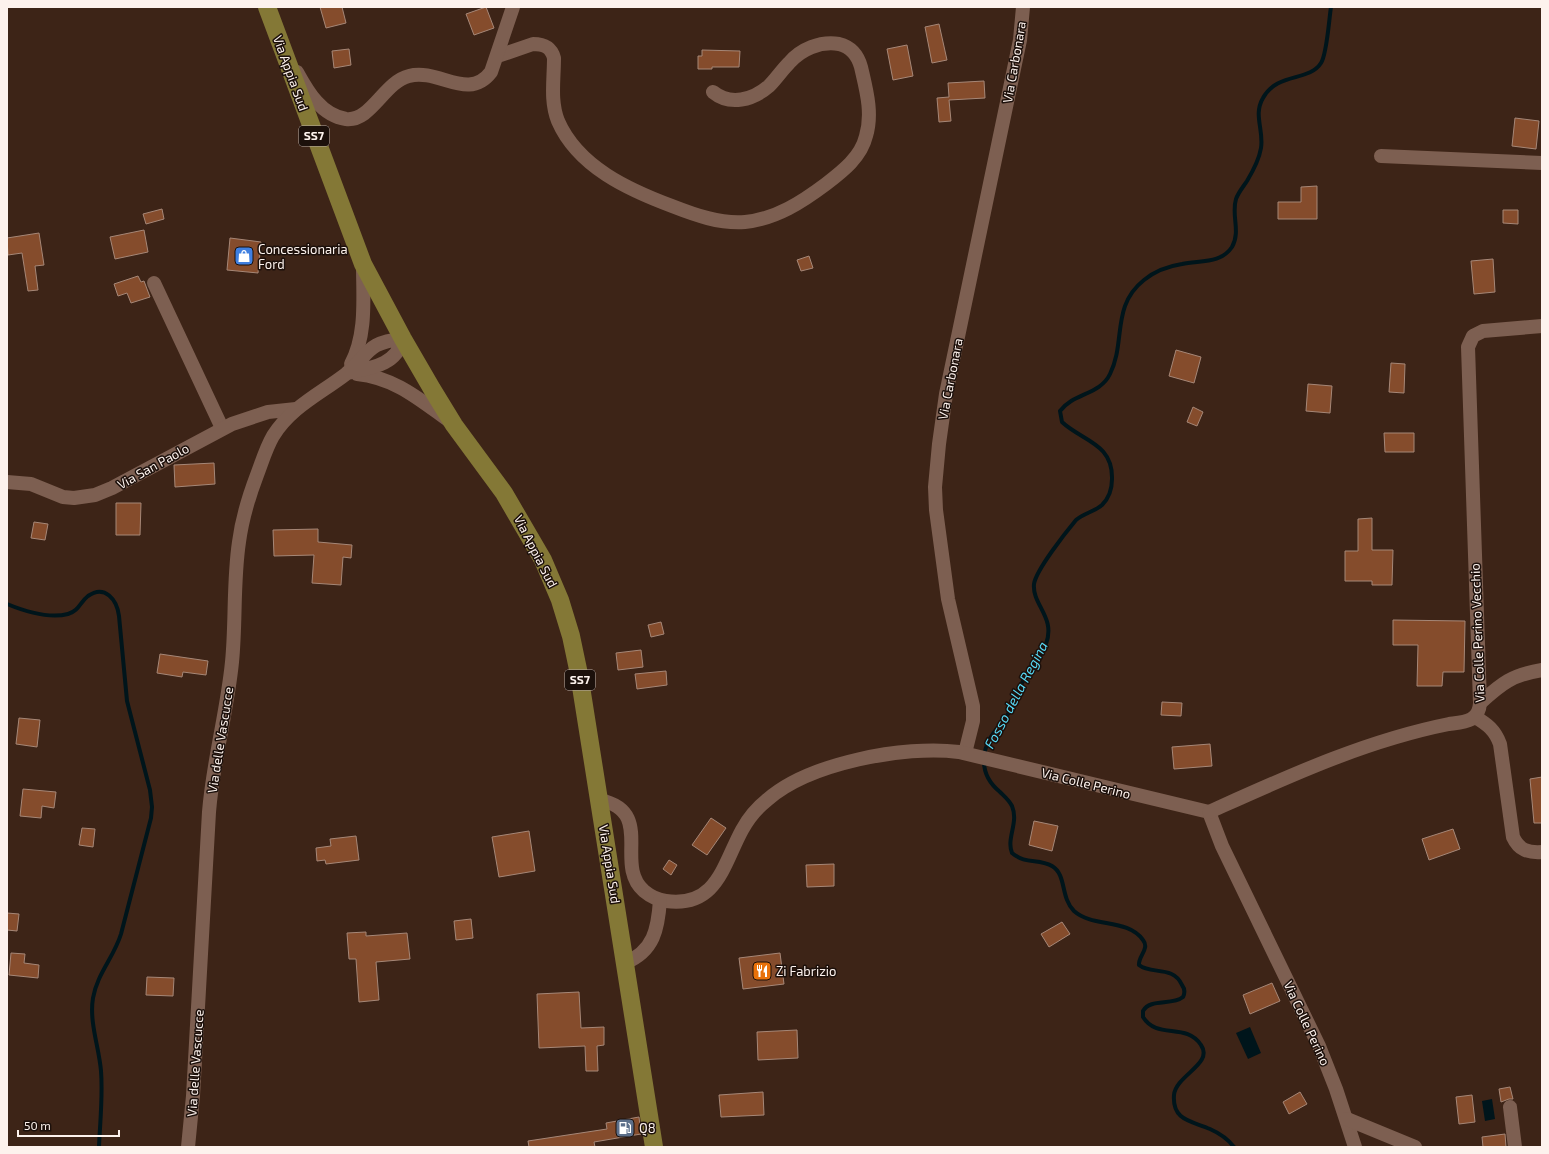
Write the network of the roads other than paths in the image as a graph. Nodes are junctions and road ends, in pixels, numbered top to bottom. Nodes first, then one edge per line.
1 (266, 7) edge
2 (513, 7) edge
3 (1023, 7) edge
4 (280, 44) junction
5 (498, 56) junction
6 (713, 92) dead end
7 (1381, 156) dead end
8 (1542, 163) edge
9 (363, 264) junction
10 (154, 283) dead end
11 (1542, 326) edge
12 (403, 339) junction
13 (347, 373) junction
14 (296, 409) junction
15 (454, 424) junction
16 (222, 428) junction
17 (7, 482) edge
18 (1542, 670) edge
19 (1480, 703) junction
20 (1475, 717) junction
21 (968, 754) junction
22 (600, 800) junction
23 (1209, 812) junction
24 (1542, 852) edge
25 (660, 900) junction
26 (625, 963) junction
27 (1510, 1107) dead end
28 (1347, 1119) junction
29 (188, 1147) edge
30 (654, 1147) edge
31 (1355, 1147) edge
32 (1415, 1147) edge
33 (1515, 1147) edge

1 - 4 main road, Via Appia Sud / SS7
2 - 5 street
3 - 21 street, Via Carbonara
4 - 5 street
4 - 9 main road, Via Appia Sud / SS7
5 - 6 street
7 - 8 street
9 - 12 main road, Via Appia Sud / SS7
9 - 13 street, Via delle Vascucce
10 - 16 street
11 - 19 street, Via Colle Perino Vecchio
12 - 13 street, Via delle Vascucce
12 - 13 street, Via delle Vascucce
12 - 15 main road, Via Appia Sud / SS7
13 - 14 street, Via delle Vascucce
13 - 15 street
14 - 16 street, Via San Paolo
14 - 29 street, Via delle Vascucce
15 - 22 main road, Via Appia Sud / SS7
16 - 17 street, Via San Paolo
18 - 19 street
19 - 20 street, Via Colle Perino Vecchio
20 - 23 street, Via Colle Perino Vecchio
20 - 24 street
21 - 23 street, Via Colle Perino
21 - 25 street, Via Colle Perino
22 - 25 street, Via Colle Perino
22 - 26 main road, Via Appia Sud / SS7
23 - 28 street, Via Colle Perino
25 - 26 street
26 - 30 main road, Via Appia Sud / SS7
27 - 33 street
28 - 31 street, Via Colle Perino
28 - 32 street

